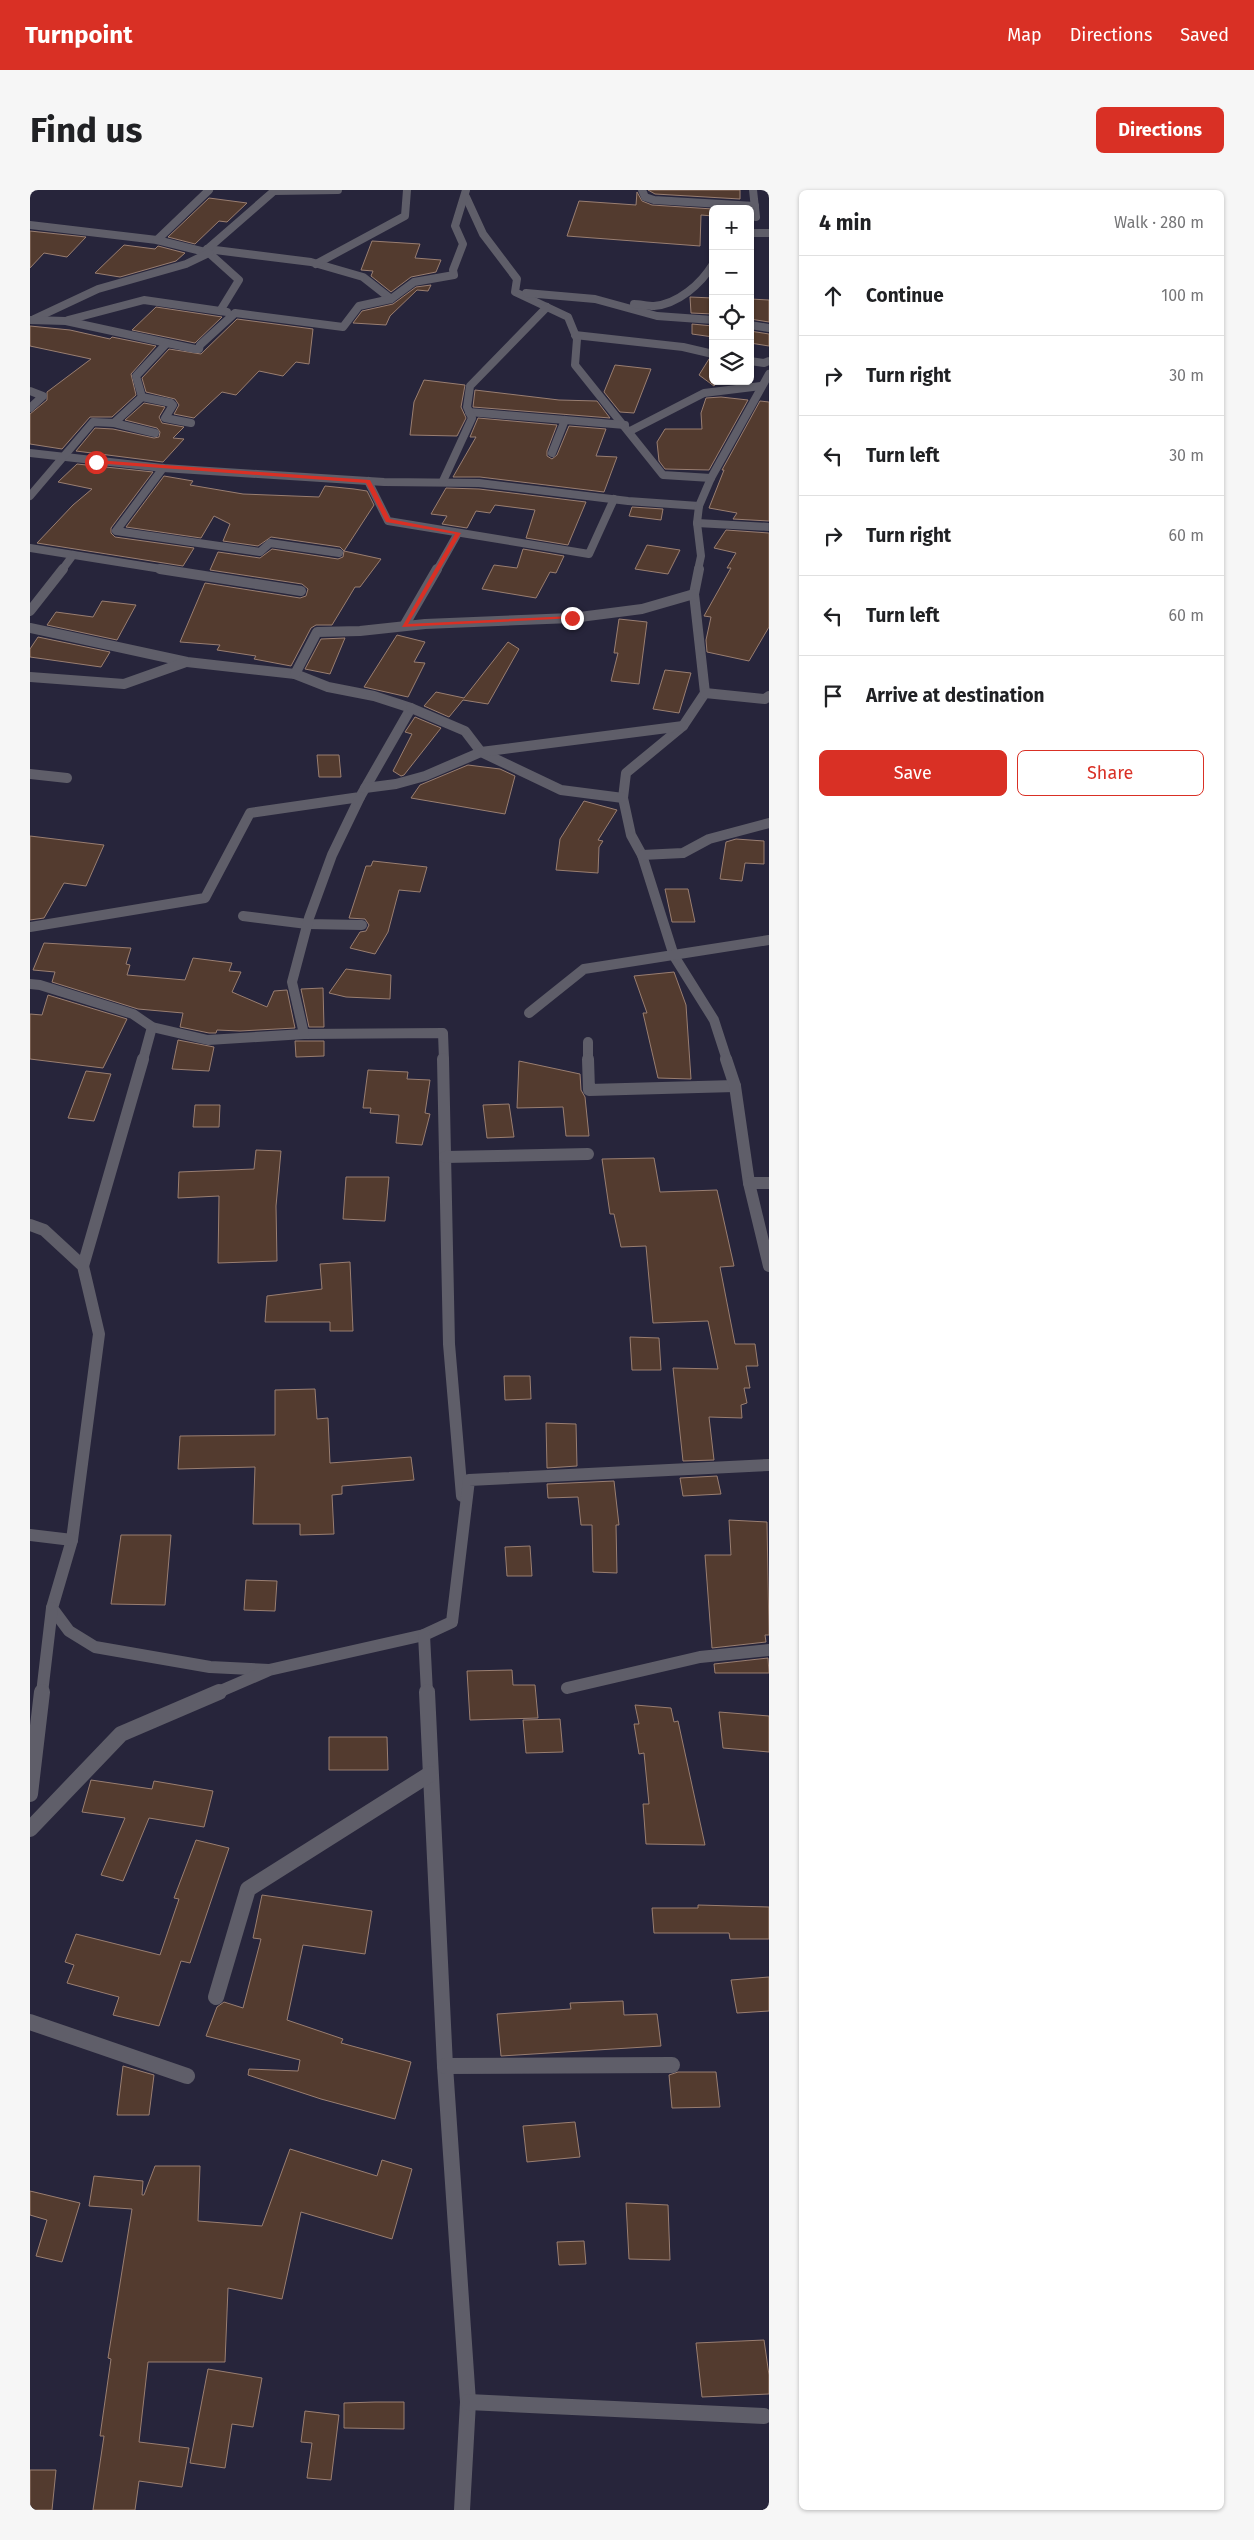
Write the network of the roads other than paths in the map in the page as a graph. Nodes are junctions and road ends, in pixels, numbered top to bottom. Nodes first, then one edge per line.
1 (208, 190) edge
2 (338, 190) edge
3 (407, 190) edge
4 (642, 190) edge
5 (754, 190) edge
6 (466, 193) edge
7 (755, 206) junction
8 (756, 217) dead end
9 (31, 227) edge
10 (754, 233) edge
11 (769, 233) edge
12 (157, 240) junction
13 (207, 251) junction
14 (316, 264) junction
15 (709, 272) edge
16 (515, 292) junction
17 (391, 299) junction
18 (601, 301) junction
19 (547, 307) junction
20 (220, 311) junction
21 (234, 313) junction
22 (31, 320) edge
23 (709, 320) edge
24 (66, 321) junction
25 (754, 326) edge
26 (769, 328) edge
27 (575, 335) junction
28 (166, 344) junction
29 (709, 353) edge
30 (769, 361) edge
31 (754, 362) edge
32 (769, 374) edge
33 (762, 386) junction
34 (30, 391) edge
35 (142, 397) junction
36 (30, 408) edge
37 (469, 412) junction
38 (565, 420) junction
39 (114, 423) junction
40 (191, 423) dead end
41 (628, 428) junction
42 (155, 432) dead end
43 (30, 453) edge
44 (552, 453) dead end
45 (64, 458) junction
46 (163, 468) junction
47 (711, 478) junction
48 (368, 481) junction
49 (443, 481) junction
50 (30, 496) edge
51 (614, 499) junction
52 (699, 506) junction
53 (697, 523) junction
54 (769, 527) edge
55 (458, 533) junction
56 (30, 548) edge
57 (339, 553) dead end
58 (73, 555) junction
59 (301, 591) dead end
60 (694, 594) junction
61 (30, 611) edge
62 (404, 626) junction
63 (30, 628) edge
64 (187, 662) junction
65 (295, 674) junction
66 (30, 677) edge
67 (705, 693) junction
68 (769, 696) edge
69 (411, 708) junction
70 (683, 726) junction
71 (481, 752) junction
72 (30, 774) edge
73 (67, 778) dead end
74 (363, 793) junction
75 (623, 798) junction
76 (769, 824) edge
77 (642, 855) junction
78 (243, 916) dead end
79 (307, 924) junction
80 (362, 925) dead end
81 (30, 927) edge
82 (769, 940) edge
83 (674, 956) junction
84 (30, 984) edge
85 (529, 1013) dead end
86 (152, 1027) junction
87 (304, 1034) junction
88 (588, 1042) dead end
89 (735, 1086) junction
90 (588, 1154) dead end
91 (445, 1157) junction
92 (769, 1182) edge
93 (749, 1183) junction
94 (30, 1225) edge
95 (83, 1266) junction
96 (769, 1266) edge
97 (769, 1465) edge
98 (463, 1516) junction
99 (30, 1535) edge
100 (72, 1540) junction
101 (52, 1608) junction
102 (424, 1635) junction
103 (769, 1650) edge
104 (270, 1670) junction
105 (567, 1688) dead end
106 (430, 1774) junction
107 (30, 1794) edge
108 (30, 1829) edge
109 (216, 1997) dead end
110 (30, 2022) edge
111 (672, 2065) dead end
112 (445, 2066) junction
113 (187, 2076) dead end
114 (468, 2402) junction
115 (764, 2416) dead end
116 (462, 2510) edge

1 - 12 street
2 - 13 street
3 - 14 street
4 - 7 street
5 - 7 street
6 - 16 street
6 - 17 street
7 - 8 street
9 - 12 street
10 - 11 street
12 - 13 street
13 - 14 street
13 - 20 street
13 - 22 street
14 - 17 street
15 - 18 street
16 - 18 street
16 - 19 street
17 - 21 street
18 - 23 street
19 - 27 street
19 - 37 street
20 - 21 street
20 - 24 street
21 - 28 street
22 - 24 street
24 - 28 street
25 - 26 street
27 - 29 street
27 - 41 street
28 - 35 street
30 - 31 street
32 - 33 street
33 - 41 street
33 - 47 street
34 - 36 street
35 - 39 street
35 - 40 street
37 - 38 street
37 - 49 street
38 - 41 street
38 - 44 street
39 - 42 street
39 - 45 street
41 - 47 street
43 - 45 street
45 - 46 street
45 - 50 street
46 - 48 street
46 - 57 street
47 - 52 street
48 - 49 street
48 - 55 street
49 - 51 street
51 - 52 street
51 - 55 street
52 - 53 street
53 - 54 street
53 - 60 street
55 - 62 street
56 - 58 street
58 - 59 street
58 - 61 street
60 - 62 street
60 - 67 street
62 - 65 street
63 - 64 street
64 - 65 street
64 - 66 street
65 - 69 street
67 - 68 street
67 - 70 street
69 - 71 street
69 - 74 street
70 - 71 street
70 - 75 street
71 - 74 street
71 - 75 street
72 - 73 street
74 - 79 street
74 - 81 street
75 - 77 street
76 - 77 street
77 - 83 street
78 - 79 street
79 - 80 street
79 - 87 street
82 - 83 street
83 - 85 street
83 - 89 street
84 - 86 street
86 - 87 street
86 - 95 street
87 - 91 street
88 - 89 street
89 - 93 street
90 - 91 street
91 - 98 street
92 - 93 street
93 - 96 street
94 - 95 street
95 - 100 street
97 - 98 street
98 - 102 street
99 - 100 street
100 - 101 street
101 - 104 street
101 - 107 street
102 - 104 street
102 - 106 street
103 - 105 street
104 - 108 street
106 - 109 street
106 - 112 street
110 - 113 street
111 - 112 street
112 - 114 street
114 - 115 street
114 - 116 street

